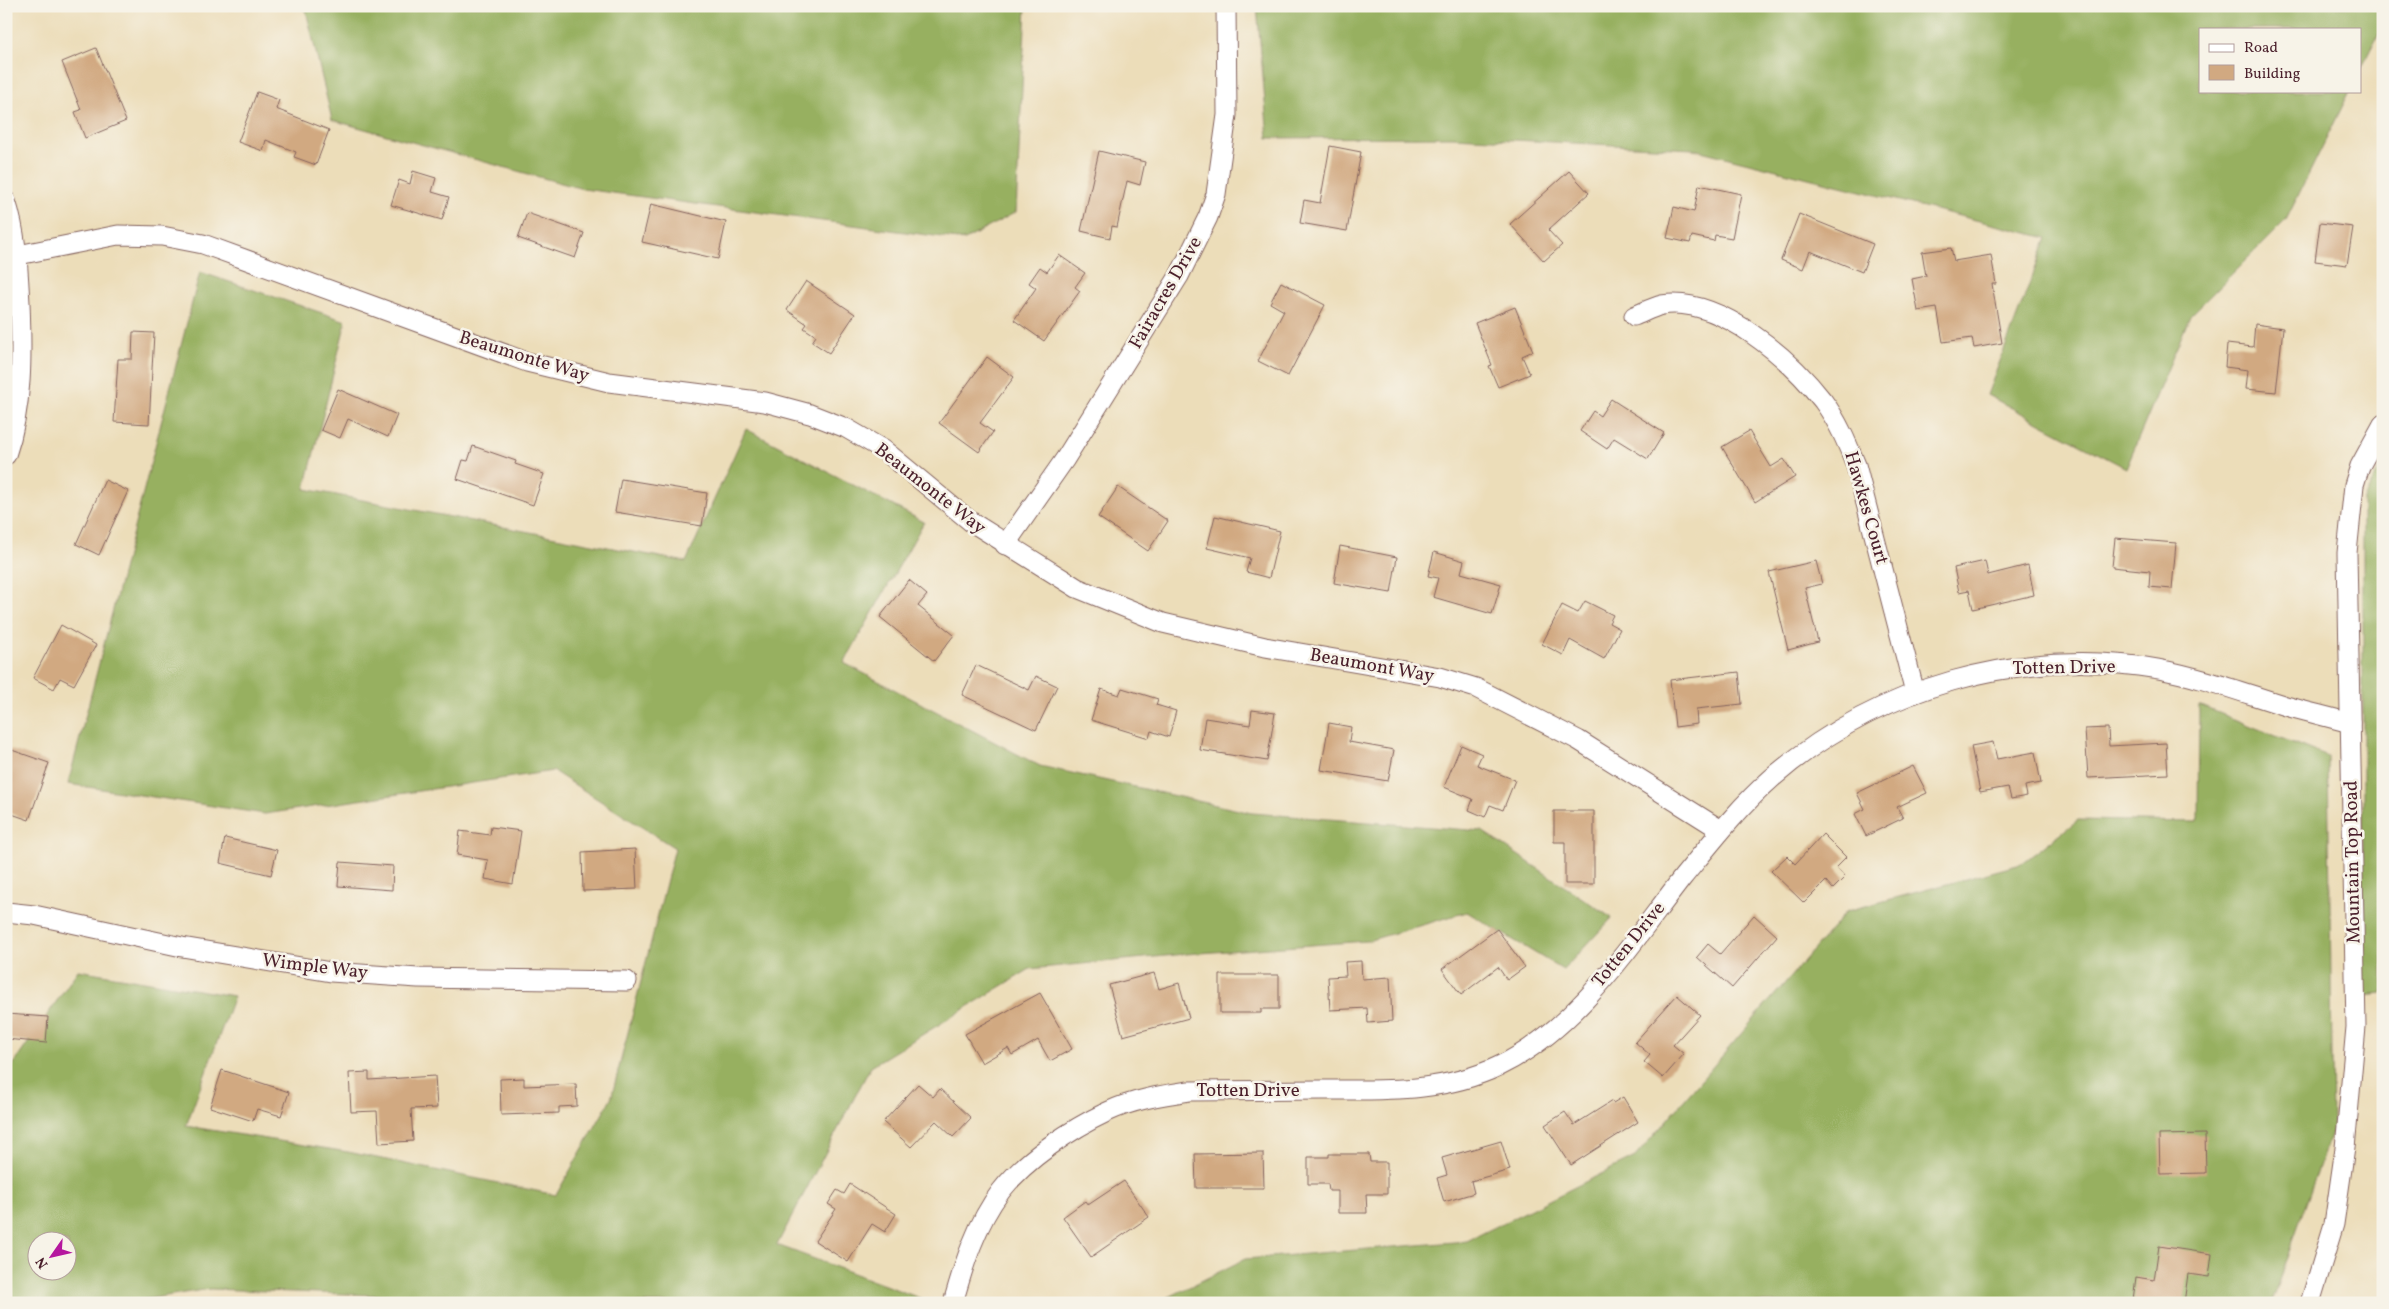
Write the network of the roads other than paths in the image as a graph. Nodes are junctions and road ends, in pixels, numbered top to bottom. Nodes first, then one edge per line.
1 (1226, 6) edge
2 (6, 201) edge
3 (18, 254) junction
4 (1634, 316) dead end
5 (2383, 424) edge
6 (6, 455) edge
7 (1005, 545) junction
8 (1915, 693) junction
9 (2350, 723) junction
10 (1721, 830) junction
11 (6, 912) edge
12 (627, 981) dead end
13 (953, 1303) edge
14 (2310, 1303) edge

1 - 7 street, Fairacres Drive
2 - 3 street
3 - 6 street
3 - 7 street, Beaumonte Way
4 - 8 street, Hawkes Court
5 - 9 street, Mountain Top Road
7 - 10 street, Beaumont Way
8 - 9 street, Totten Drive
8 - 10 street, Totten Drive
9 - 14 street, Mountain Top Road
10 - 13 street, Totten Drive
11 - 12 street, Wimple Way

